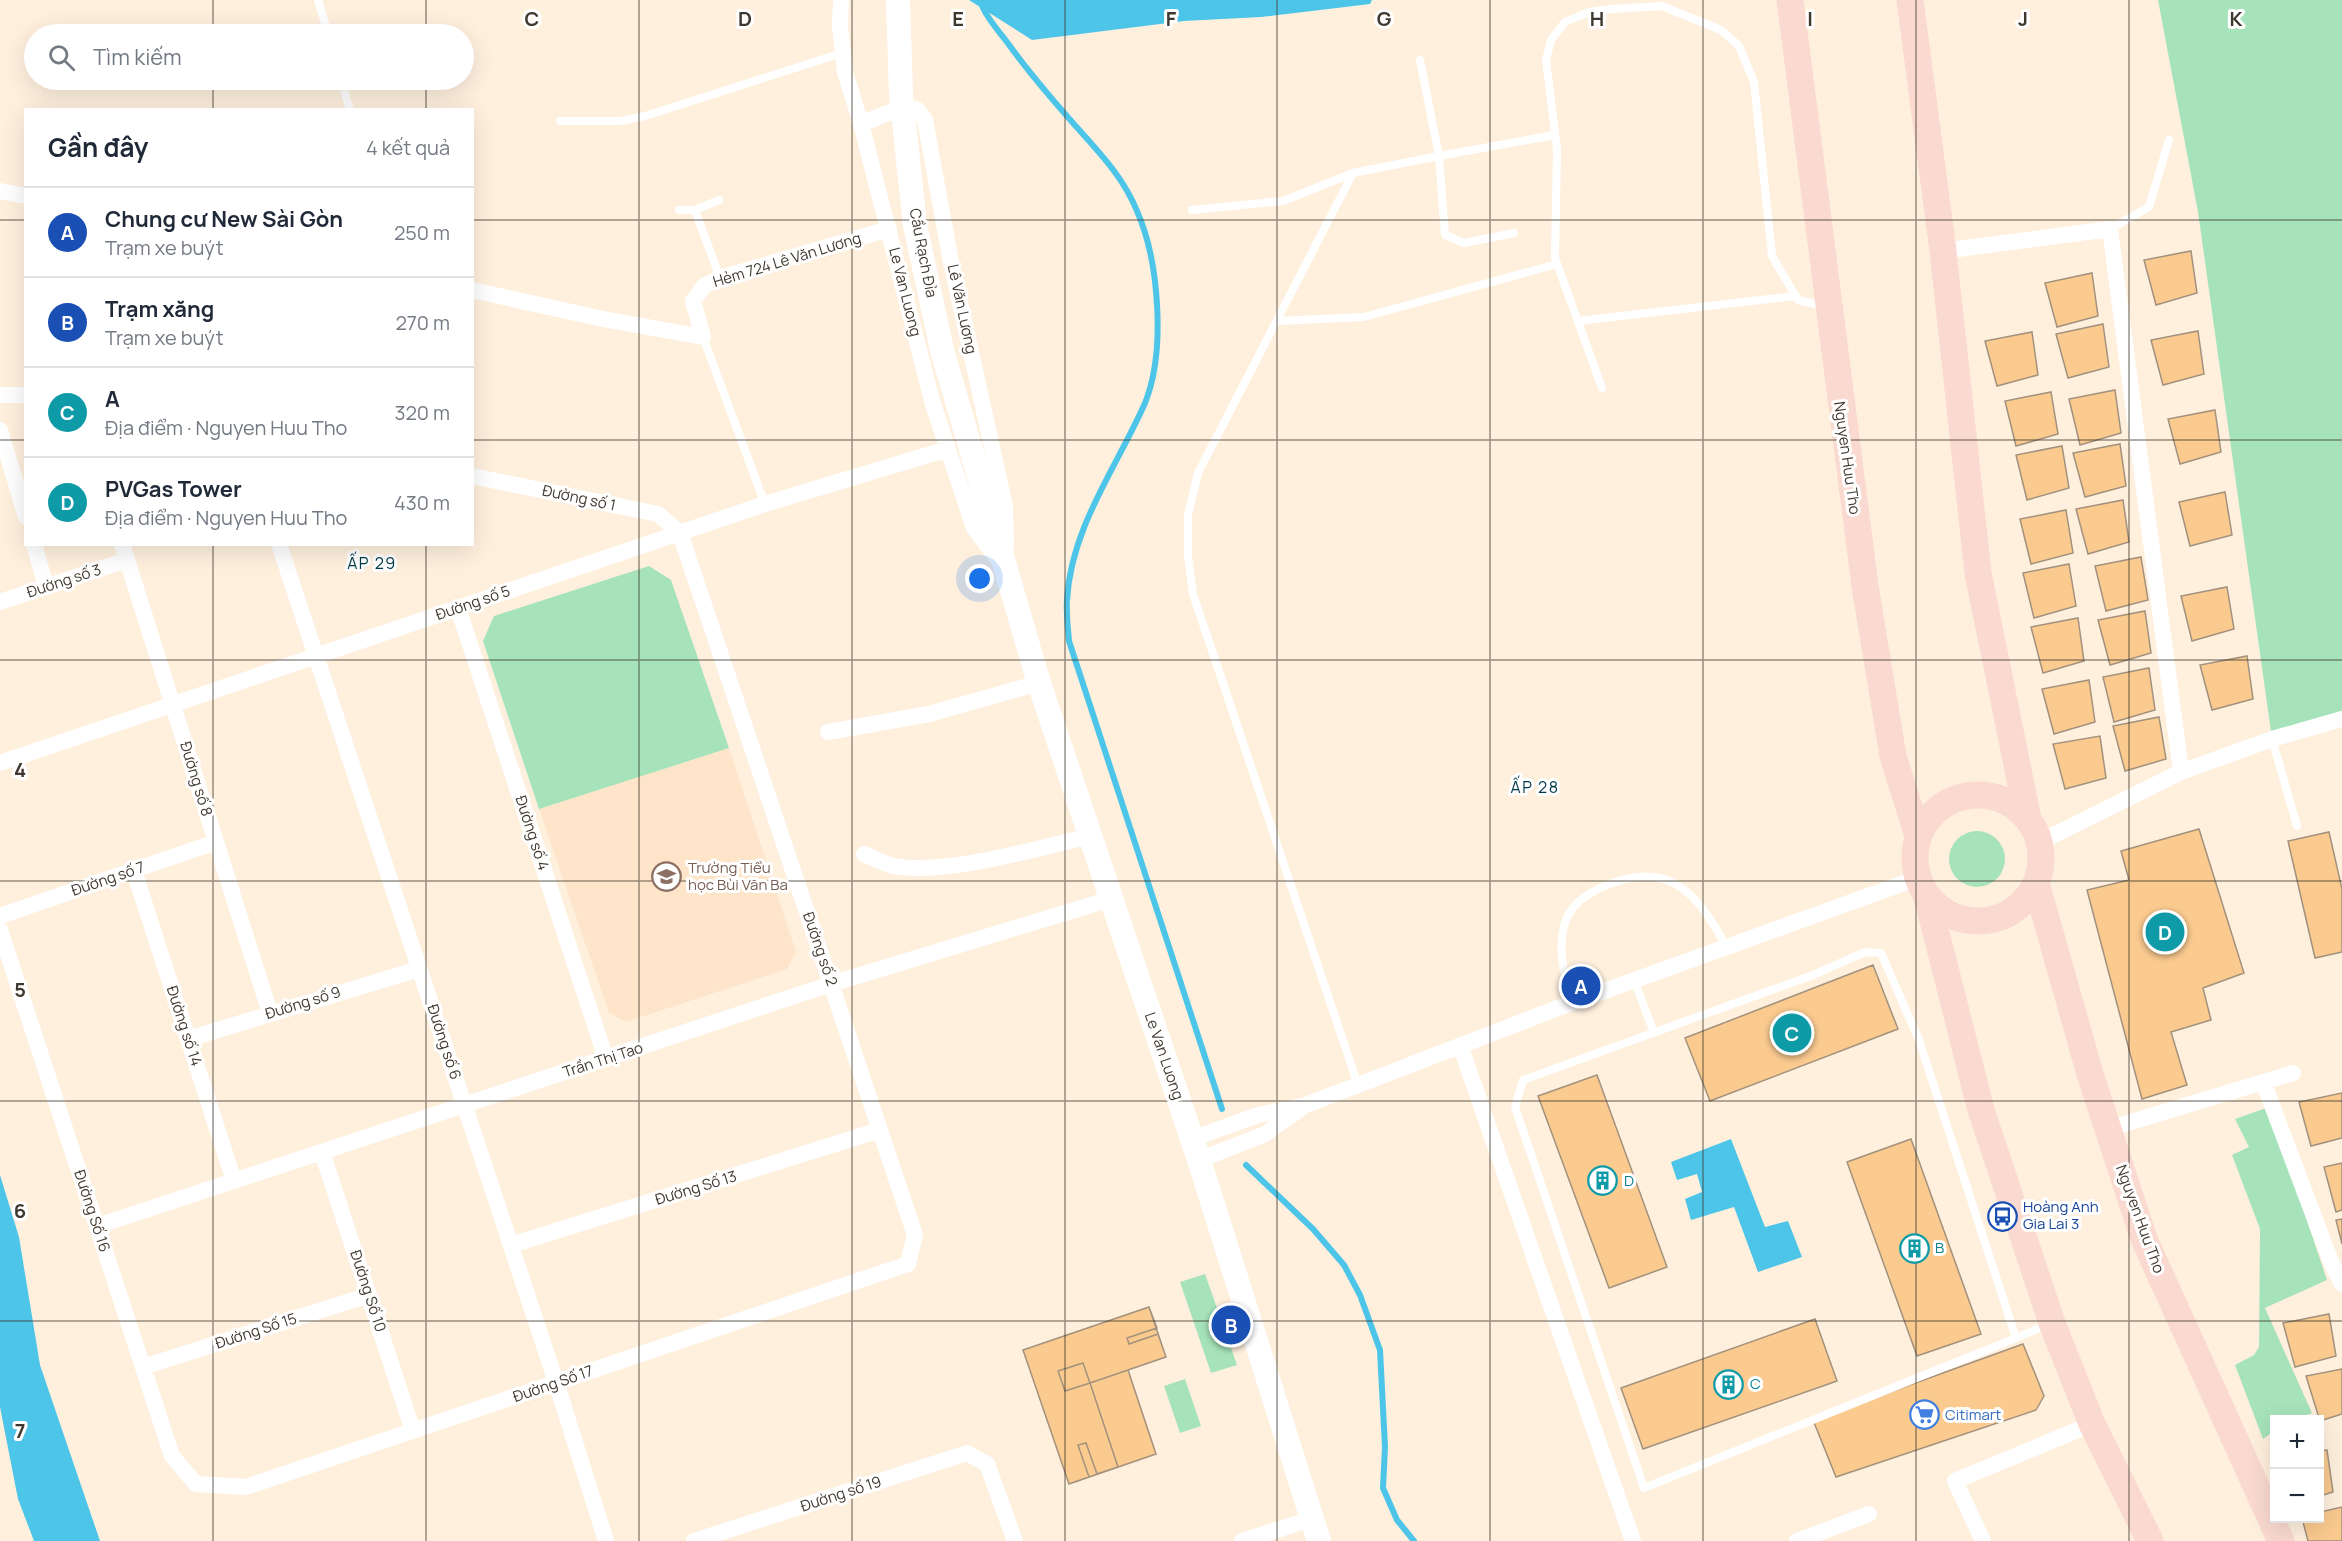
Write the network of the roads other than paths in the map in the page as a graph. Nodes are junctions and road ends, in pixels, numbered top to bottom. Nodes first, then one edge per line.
1 (318, 0) edge
2 (841, 0) edge
3 (898, 0) edge
4 (1790, 0) edge
5 (1910, 0) edge
6 (325, 24) edge
7 (842, 53) junction
8 (1420, 60) dead end
9 (343, 90) edge
10 (349, 108) edge
11 (560, 121) dead end
12 (861, 124) junction
13 (1555, 135) junction
14 (2169, 140) dead end
15 (1439, 156) junction
16 (1353, 173) junction
17 (0, 191) edge
18 (24, 196) edge
19 (719, 200) dead end
20 (679, 210) dead end
21 (695, 210) junction
22 (1192, 210) dead end
23 (889, 229) junction
24 (2110, 229) junction
25 (1515, 233) dead end
26 (1943, 251) junction
27 (1557, 264) junction
28 (720, 278) junction
29 (474, 290) edge
30 (1796, 296) junction
31 (1828, 306) junction
32 (1276, 321) junction
33 (1578, 321) junction
34 (703, 337) junction
35 (1602, 388) dead end
36 (0, 395) edge
37 (24, 395) edge
38 (0, 430) edge
39 (948, 449) junction
40 (474, 476) edge
41 (984, 501) joint
42 (765, 504) junction
43 (24, 510) edge
44 (680, 533) junction
45 (35, 546) edge
46 (280, 546) edge
47 (125, 552) edge
48 (1007, 572) junction
49 (46, 587) junction
50 (0, 602) edge
51 (458, 608) junction
52 (316, 656) junction
53 (1040, 683) junction
54 (173, 704) junction
55 (2342, 720) edge
56 (828, 732) dead end
57 (2272, 739) junction
58 (0, 763) edge
59 (2181, 772) junction
60 (2297, 826) dead end
61 (2034, 831) junction
62 (1090, 836) junction
63 (1918, 836) junction
64 (216, 842) junction
65 (864, 854) dead end
66 (134, 871) junction
67 (2036, 883) junction
68 (1923, 887) junction
69 (1111, 899) junction
70 (0, 915) edge
71 (0, 930) edge
72 (1726, 946) junction
73 (419, 969) junction
74 (1634, 979) junction
75 (831, 984) junction
76 (1571, 1003) junction
77 (270, 1013) junction
78 (1654, 1033) junction
79 (188, 1039) junction
80 (1460, 1045) junction
81 (606, 1059) junction
82 (2293, 1073) dead end
83 (2264, 1084) junction
84 (1358, 1085) junction
85 (465, 1105) junction
86 (1306, 1105) junction
87 (2108, 1129) junction
88 (880, 1130) junction
89 (1195, 1150) junction
90 (322, 1152) junction
91 (234, 1181) junction
92 (97, 1226) junction
93 (511, 1245) junction
94 (908, 1264) joint
95 (2342, 1284) edge
96 (369, 1295) junction
97 (2052, 1323) junction
98 (2016, 1338) junction
99 (143, 1367) junction
100 (556, 1382) junction
101 (2092, 1424) junction
102 (413, 1431) junction
103 (195, 1484) joint
104 (1869, 1514) dead end
105 (1315, 1530) edge
106 (1808, 1538) edge
107 (606, 1541) edge
108 (694, 1541) edge
109 (1015, 1541) edge
110 (1242, 1541) edge
111 (1633, 1541) edge
112 (1983, 1541) edge
113 (2150, 1541) edge
114 (2281, 1541) edge

1 - 6 lane
2 - 7 street, Le Van Luong
3 - 41 main road, Cầu Rạch Đỉa
4 - 31 main road, Nguyen Huu Tho
5 - 26 main road
7 - 11 lane
7 - 12 street, Le Van Luong
8 - 15 lane
9 - 10 lane
12 - 23 street, Le Van Luong
12 - 48 street, Lê Văn Lương
13 - 15 lane
13 - 27 lane
13 - 30 lane
14 - 24 lane
15 - 16 lane
15 - 25 lane
16 - 22 lane
16 - 32 lane
17 - 18 street
19 - 21 lane
20 - 21 lane
21 - 28 lane
23 - 28 street, Hẻm 724 Lê Văn Lương
23 - 39 street, Le Van Luong
24 - 26 street
24 - 59 street
26 - 61 main road
27 - 32 lane
27 - 33 lane
28 - 34 street, Hẻm 724 Lê Văn Lương
29 - 34 street
30 - 31 lane
30 - 33 lane
31 - 63 main road, Nguyen Huu Tho
32 - 84 lane
33 - 35 lane
34 - 42 lane, Hẻm 724 Lê Văn Lương
36 - 37 street
38 - 43 street
39 - 42 street, Đường số 5
39 - 48 street, Le Van Luong
40 - 44 street, Đường số 1
41 - 48 main road, Le Van Luong
42 - 44 street, Đường số 5
44 - 51 street, Đường số 5
44 - 75 street, Đường số 2
45 - 49 street
46 - 52 street, Đường số 6
47 - 49 street, Đường số 3
47 - 54 street, Đường số 8
48 - 53 main road, Le Van Luong
49 - 50 street, Đường số 3
51 - 52 street, Đường số 5
51 - 81 street, Đường số 4
52 - 54 street, Đường số 5
52 - 73 street, Đường số 6
53 - 56 street
53 - 62 main road, Le Van Luong
54 - 58 street, Đường số 5
54 - 64 street, Đường số 8
55 - 57 street
57 - 59 street
57 - 60 lane
59 - 61 street
61 - 63 main road
61 - 67 main road
62 - 65 street
62 - 69 main road, Le Van Luong
63 - 68 main road
64 - 66 street, Đường số 7
64 - 77 street, Đường số 8
66 - 70 street, Đường số 7
66 - 79 street, Đường số 14
67 - 68 main road
67 - 87 main road, Nguyen Huu Tho
68 - 72 street
68 - 97 main road
69 - 75 street, Trần Thị Tao
69 - 89 main road, Le Van Luong
71 - 92 street, Đường Số 16
72 - 74 street
72 - 76 lane
73 - 77 street, Đường số 9
73 - 85 street, Đường số 6
74 - 76 street
74 - 78 lane
75 - 81 street, Trần Thị Tao
75 - 88 street, Đường số 2
76 - 80 street
77 - 79 street, Đường số 9
78 - 98 lane
78 - 98 lane
79 - 91 street, Đường số 14
80 - 84 street
80 - 111 street
81 - 85 street, Trần Thị Tao
82 - 83 street
83 - 87 street
83 - 95 street
84 - 86 street
85 - 90 street, Trần Thị Tao
85 - 93 street, Đường số 6
86 - 89 street
86 - 89 street
87 - 114 main road, Nguyen Huu Tho
88 - 93 street, Đường Số 13
88 - 94 street, Đường số 2
89 - 105 main road, Le Van Luong
90 - 91 street, Trần Thị Tao
90 - 96 street, Đường Số 10
91 - 92 street, Trần Thị Tao
92 - 99 street, Đường Số 16
93 - 100 street, Đường số 6
94 - 100 street, Đường Số 17
96 - 99 street, Đường Số 15
96 - 102 street, Đường Số 10
97 - 98 lane
97 - 101 main road
99 - 103 street, Đường Số 16
100 - 102 street, Đường Số 17
100 - 107 street, Đường số 6
101 - 112 street
101 - 113 main road
102 - 103 street, Đường Số 17
104 - 106 street
105 - 110 street
108 - 109 street, Đường số 19

